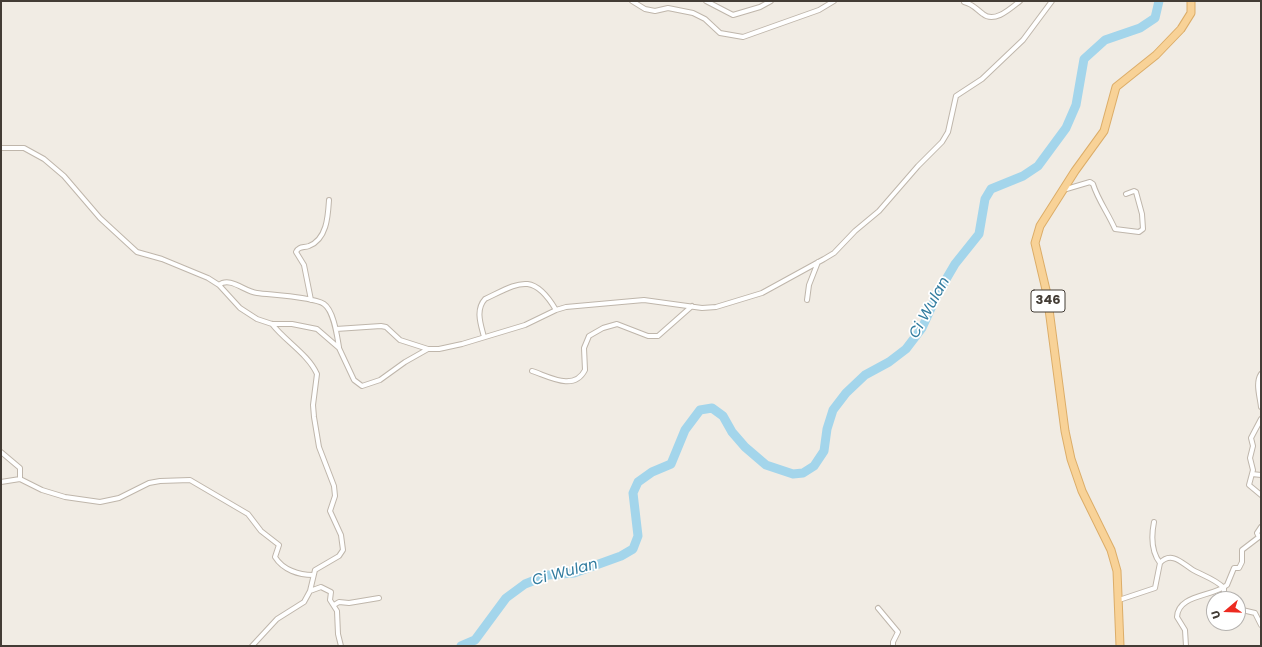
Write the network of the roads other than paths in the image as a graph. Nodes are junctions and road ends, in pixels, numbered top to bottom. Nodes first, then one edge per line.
1 (632, 1) edge
2 (706, 1) edge
3 (771, 1) edge
4 (834, 1) edge
5 (1020, 1) edge
6 (1052, 1) edge
7 (1192, 1) edge
8 (964, 2) edge
9 (1, 148) edge
10 (1063, 190) junction
11 (1126, 194) dead end
12 (329, 200) dead end
13 (818, 262) junction
14 (219, 285) junction
15 (311, 300) junction
16 (807, 300) dead end
17 (692, 306) junction
18 (556, 310) junction
19 (272, 324) junction
20 (336, 329) junction
21 (484, 338) junction
22 (339, 348) junction
23 (428, 349) junction
24 (532, 371) dead end
25 (1261, 374) edge
26 (1260, 397) edge
27 (1261, 407) edge
28 (1261, 419) edge
29 (1, 452) edge
30 (1252, 474) junction
31 (1261, 475) edge
32 (20, 479) junction
33 (1, 482) edge
34 (1261, 495) edge
35 (1154, 522) dead end
36 (1261, 527) edge
37 (1160, 563) junction
38 (313, 575) junction
39 (1224, 588) junction
40 (310, 591) junction
41 (379, 598) dead end
42 (1119, 600) junction
43 (334, 605) junction
44 (878, 608) dead end
45 (1246, 611) edge
46 (1261, 625) edge
47 (252, 646) edge
48 (341, 646) edge
49 (893, 646) edge
50 (1120, 646) edge
51 (1186, 646) edge

1 - 4 street
2 - 3 street
5 - 8 street
6 - 13 street
7 - 10 main road, 346
9 - 14 street
10 - 11 street
10 - 42 main road, 346
12 - 15 street
13 - 16 street
13 - 17 street
14 - 15 street
14 - 19 street
15 - 20 street
17 - 18 street
17 - 24 street
18 - 21 street
18 - 21 street
19 - 22 street
19 - 38 street
20 - 22 street
20 - 23 street
21 - 23 street
22 - 23 street
25 - 26 street
26 - 27 street
28 - 30 street
29 - 32 street
30 - 31 street
30 - 34 street
32 - 33 street
32 - 38 street
35 - 37 street
36 - 39 street
37 - 39 street
37 - 42 street
38 - 40 street
39 - 51 street
40 - 43 street
40 - 47 street
41 - 43 street
42 - 50 main road, 346
43 - 48 street
44 - 49 street
45 - 46 street

